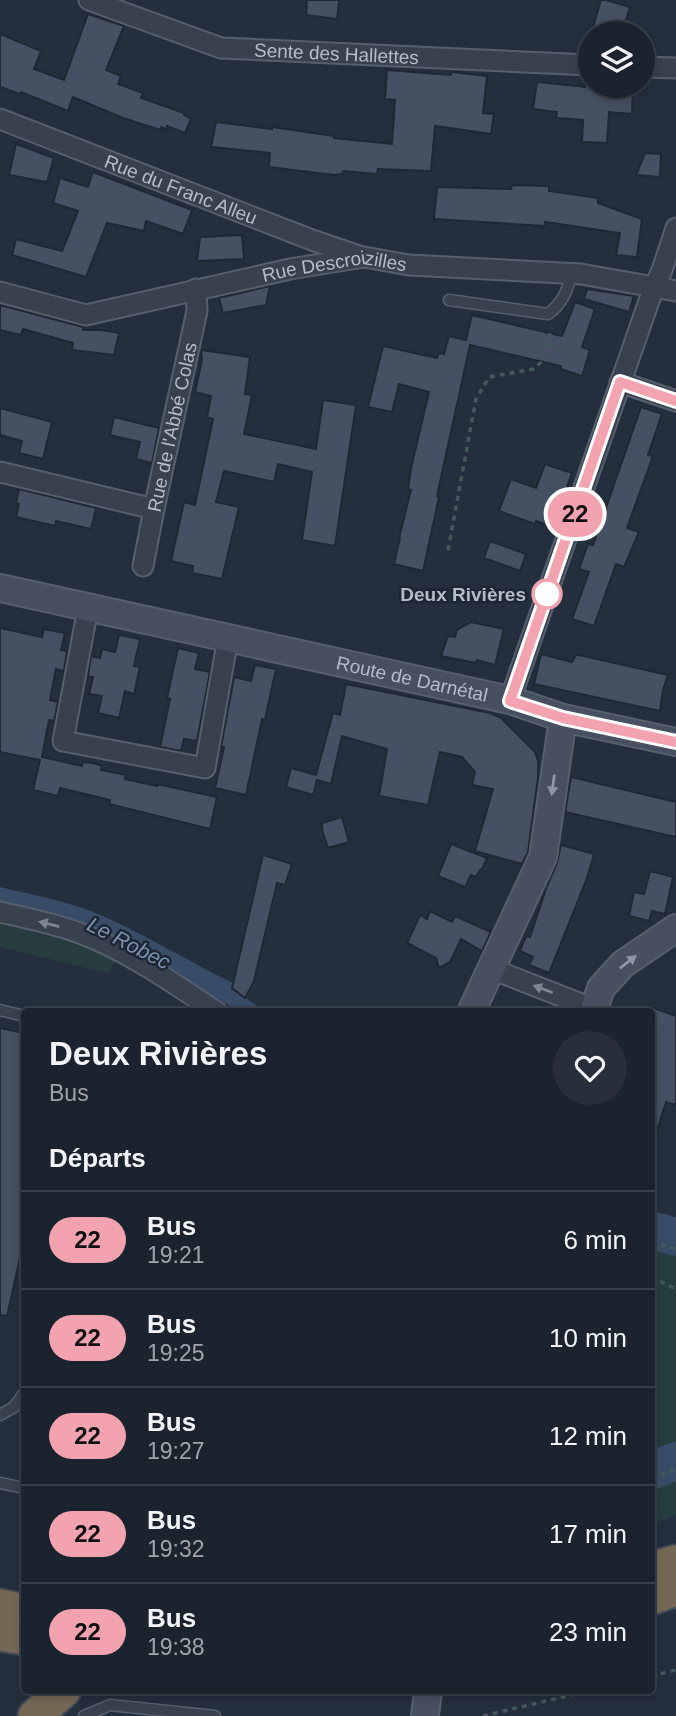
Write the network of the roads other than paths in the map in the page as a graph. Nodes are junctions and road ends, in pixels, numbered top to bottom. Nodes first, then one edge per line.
1 (89, 0) edge
2 (578, 64) edge
3 (655, 67) edge
4 (676, 68) edge
5 (0, 119) edge
6 (676, 229) edge
7 (363, 257) junction
8 (572, 273) junction
9 (653, 288) junction
10 (196, 289) junction
11 (676, 291) edge
12 (0, 292) edge
13 (449, 300) dead end
14 (620, 382) junction
15 (676, 401) edge
16 (0, 472) edge
17 (154, 509) junction
18 (143, 566) dead end
19 (0, 589) edge
20 (88, 608) junction
21 (228, 638) junction
22 (510, 701) junction
23 (563, 718) junction
24 (676, 742) edge
25 (0, 912) edge
26 (676, 928) edge
27 (492, 969) junction
28 (211, 1008) edge
29 (473, 1008) edge
30 (589, 1008) edge
31 (595, 1008) edge
32 (0, 1010) edge
33 (21, 1015) edge
34 (21, 1397) edge
35 (0, 1415) edge
36 (0, 1483) edge
37 (21, 1487) edge
38 (676, 1562) edge
39 (655, 1568) edge
40 (676, 1589) edge
41 (655, 1597) edge
42 (0, 1606) edge
43 (21, 1610) edge
44 (0, 1633) edge
45 (21, 1637) edge
46 (61, 1694) edge
47 (428, 1694) edge
48 (36, 1716) edge
49 (84, 1716) edge
50 (215, 1716) edge
51 (425, 1716) edge

1 - 2 street, Sente des Hallettes
3 - 4 street
5 - 7 street, Rue du Franc Alleu
6 - 9 street
7 - 8 street, Rue Descroizilles
7 - 10 street, Rue Descroizilles
8 - 9 street, Rue Descroizilles
8 - 13 lane
9 - 11 street, Rue Descroizilles
9 - 14 street
10 - 12 street, Rue Descroizilles
10 - 17 street, Rue de l'Abbé Colas
14 - 15 street
14 - 22 street
16 - 17 street
17 - 18 street, Rue de l'Abbé Colas
19 - 20 street, Route de Darnétal
20 - 21 street, Route de Darnétal
20 - 21 street
21 - 22 street, Route de Darnétal
22 - 23 street, Route de Darnétal
23 - 24 street, Route de Darnétal
23 -> 27 street
28 -> 25 street
31 -> 26 street
27 - 29 street
30 -> 27 street
32 - 33 lane
34 - 35 lane
36 - 37 lane
38 - 39 highway
40 - 41 highway
42 - 43 highway
44 - 45 highway
46 - 48 highway
47 - 51 street
49 - 50 lane

